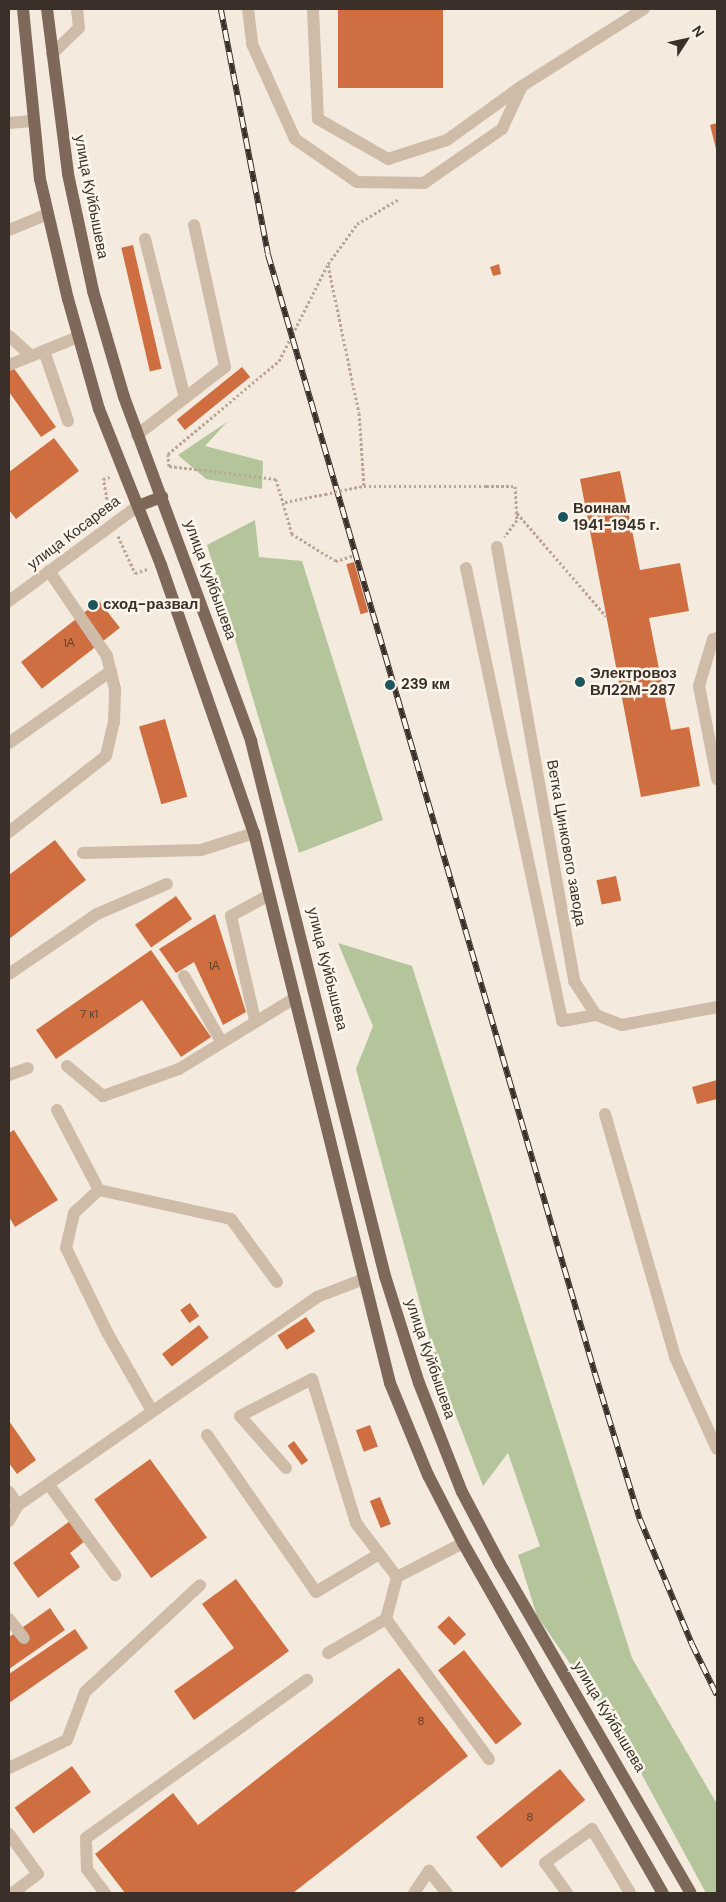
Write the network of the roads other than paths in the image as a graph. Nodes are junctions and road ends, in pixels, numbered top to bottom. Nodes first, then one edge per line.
1 (23, 9) edge
2 (47, 9) edge
3 (77, 9) edge
4 (248, 9) edge
5 (313, 9) edge
6 (622, 9) edge
7 (644, 9) edge
8 (618, 25) junction
9 (52, 54) junction
10 (522, 86) junction
11 (34, 121) junction
12 (9, 123) edge
13 (48, 214) junction
14 (194, 225) dead end
15 (9, 230) edge
16 (145, 239) dead end
17 (9, 336) edge
18 (78, 337) junction
19 (44, 351) junction
20 (31, 356) junction
21 (9, 365) edge
22 (185, 398) junction
23 (68, 421) dead end
24 (137, 436) junction
25 (162, 497) junction
26 (138, 506) junction
27 (497, 547) road end
28 (466, 568) dead end
29 (49, 571) junction
30 (9, 601) edge
31 (717, 638) edge
32 (110, 671) junction
33 (9, 743) edge
34 (717, 779) edge
35 (9, 832) edge
36 (254, 833) junction
37 (83, 853) dead end
38 (167, 884) dead end
39 (269, 894) junction
40 (9, 974) edge
41 (184, 976) dead end
42 (295, 998) junction
43 (717, 1007) edge
44 (596, 1015) junction
45 (255, 1020) junction
46 (221, 1041) junction
47 (67, 1066) dead end
48 (28, 1068) dead end
49 (9, 1075) edge
50 (57, 1110) dead end
51 (605, 1114) dead end
52 (99, 1190) junction
53 (385, 1276) junction
54 (364, 1279) junction
55 (277, 1282) dead end
56 (152, 1411) junction
57 (207, 1435) dead end
58 (717, 1450) edge
59 (286, 1468) dead end
60 (50, 1485) junction
61 (9, 1492) edge
62 (18, 1505) junction
63 (9, 1521) edge
64 (463, 1543) junction
65 (379, 1554) junction
66 (115, 1576) dead end
67 (397, 1577) junction
68 (200, 1585) dead end
69 (9, 1619) edge
70 (386, 1619) junction
71 (24, 1638) dead end
72 (328, 1654) dead end
73 (307, 1680) dead end
74 (489, 1759) dead end
75 (9, 1768) edge
76 (9, 1834) edge
77 (13, 1893) edge
78 (105, 1893) edge
79 (414, 1893) edge
80 (446, 1893) edge
81 (567, 1893) edge
82 (630, 1893) edge
83 (663, 1893) edge
84 (691, 1893) edge

1 - 11 main road
2 - 9 main road, улица Куйбышева
3 - 9 street
4 - 10 street
5 - 10 street
6 - 8 street
7 - 8 street
8 - 10 street
9 - 24 main road, улица Куйбышева
11 - 12 street
11 - 13 main road
13 - 15 street
13 - 18 main road
14 - 22 street
16 - 22 street
17 - 20 street
18 - 19 street
18 - 26 main road
19 - 20 street
19 - 23 street
20 - 21 street
22 - 24 street
24 - 25 main road, улица Куйбышева
25 - 26 main road, улица Косарева
25 - 53 main road, улица Куйбышева
26 - 29 street, улица Косарева
26 - 36 main road
27 - 44 street, Ветка Цинкового завода
28 - 44 street
29 - 30 street, улица Косарева
29 - 32 street
31 - 34 street
32 - 33 street
32 - 35 street
36 - 37 street
36 - 39 main road
38 - 40 street
39 - 42 main road
39 - 45 street
41 - 46 street
42 - 45 street
42 - 54 main road
43 - 44 street
45 - 46 street
46 - 47 street
48 - 49 street
50 - 52 street
51 - 58 street
52 - 55 street
52 - 56 street
53 - 54 main road
53 - 84 main road, улица Куйбышева
54 - 56 street
54 - 64 main road
56 - 60 street
57 - 65 street
59 - 65 street
60 - 62 street
60 - 66 street
61 - 62 street
62 - 63 street
64 - 67 street
64 - 83 main road
65 - 67 street
67 - 70 street
68 - 75 street
69 - 71 street
70 - 72 street
70 - 74 street
73 - 78 street
76 - 77 street
79 - 80 street
81 - 82 street

